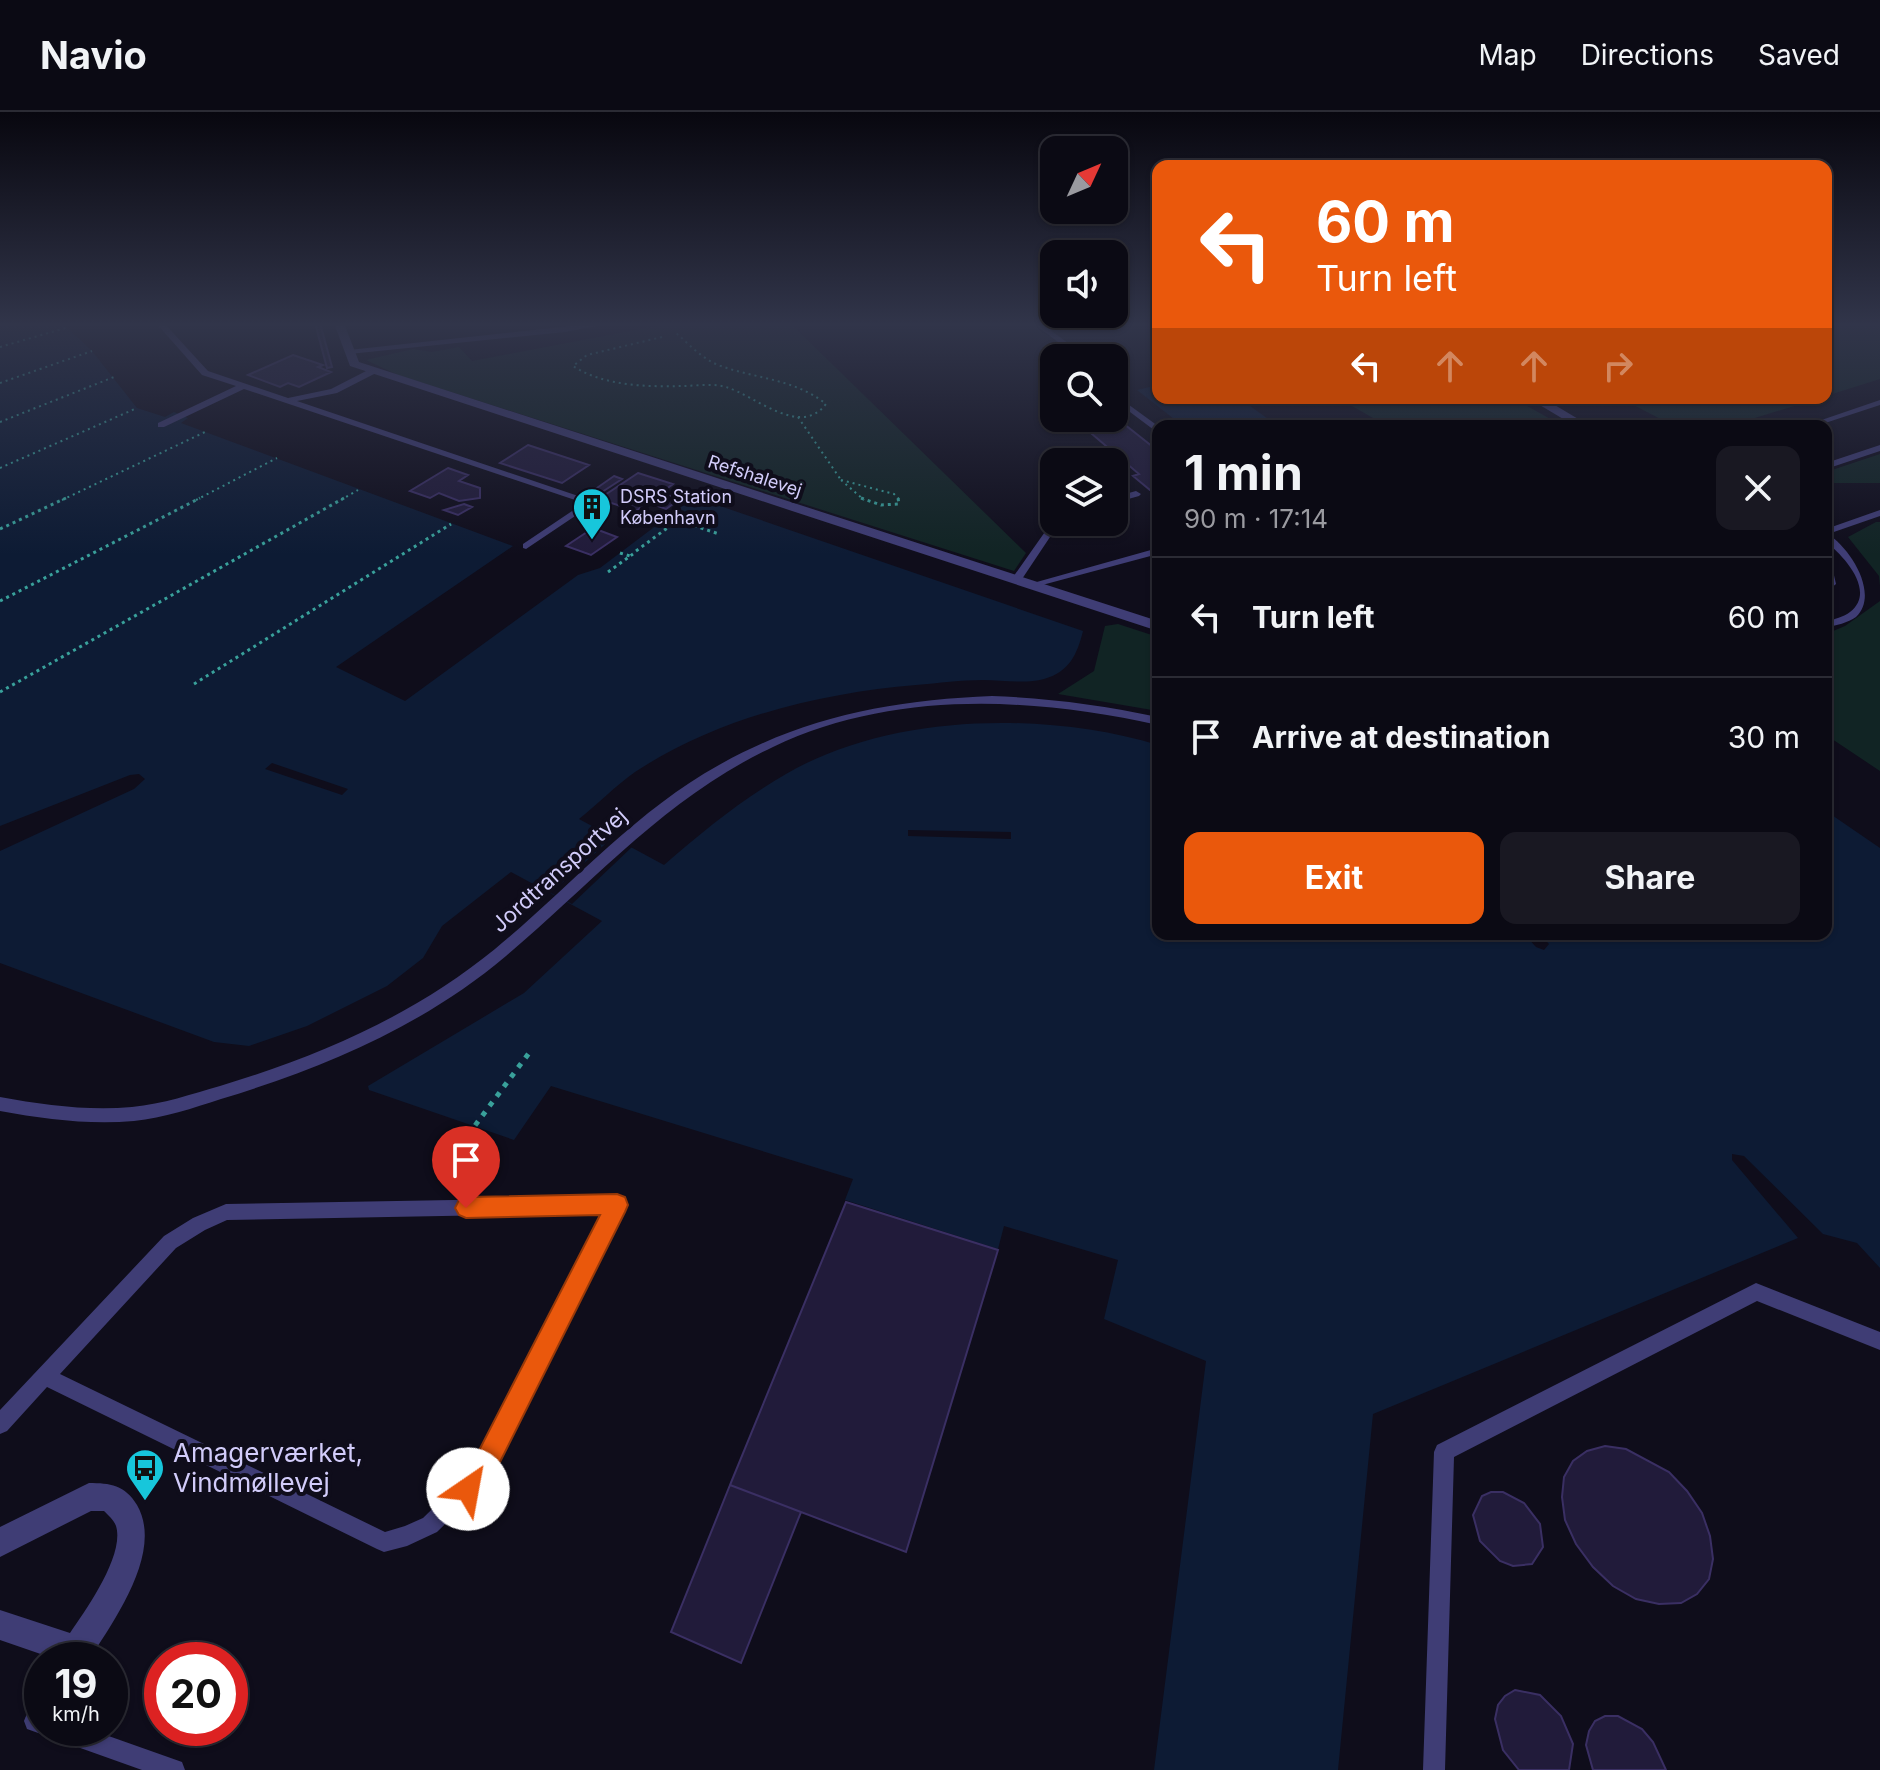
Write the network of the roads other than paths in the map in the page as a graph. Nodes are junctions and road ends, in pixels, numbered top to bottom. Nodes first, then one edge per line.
1 (213, 400) edge
2 (287, 400) edge
3 (325, 400) edge
4 (463, 400) edge
5 (1880, 402) edge
6 (1545, 404) edge
7 (1128, 407) edge
8 (326, 414) junction
9 (1573, 420) edge
10 (1826, 420) edge
11 (161, 425) dead end
12 (1152, 425) edge
13 (1880, 448) edge
14 (1832, 464) edge
15 (1136, 494) dead end
16 (1128, 496) edge
17 (1880, 513) edge
18 (1832, 533) edge
19 (1046, 536) edge
20 (1832, 541) edge
21 (526, 546) dead end
22 (1152, 553) edge
23 (1016, 580) junction
24 (1031, 585) junction
25 (1832, 623) edge
26 (1152, 624) edge
27 (1152, 720) edge
28 (0, 1104) edge
29 (1880, 1341) edge
30 (44, 1376) junction
31 (0, 1424) edge
32 (0, 1542) edge
33 (0, 1625) edge
34 (41, 1642) edge
35 (83, 1642) edge
36 (105, 1746) edge
37 (174, 1770) edge
38 (1434, 1770) edge

1 - 11 lane
2 - 8 lane
3 - 8 lane
4 - 23 street, Refshalevej
5 - 10 lane
6 - 9 street
7 - 12 lane
8 - 21 lane
13 - 14 lane
15 - 16 lane
17 - 18 lane
19 - 23 lane
20 - 25 lane
22 - 24 lane
23 - 24 street, Refshalevej
24 - 26 street, Refshalevej
27 - 28 lane, Jordtransportvej
29 - 38 lane
30 - 30 lane
30 - 31 lane
32 - 35 street
33 - 34 street
36 - 37 lane

